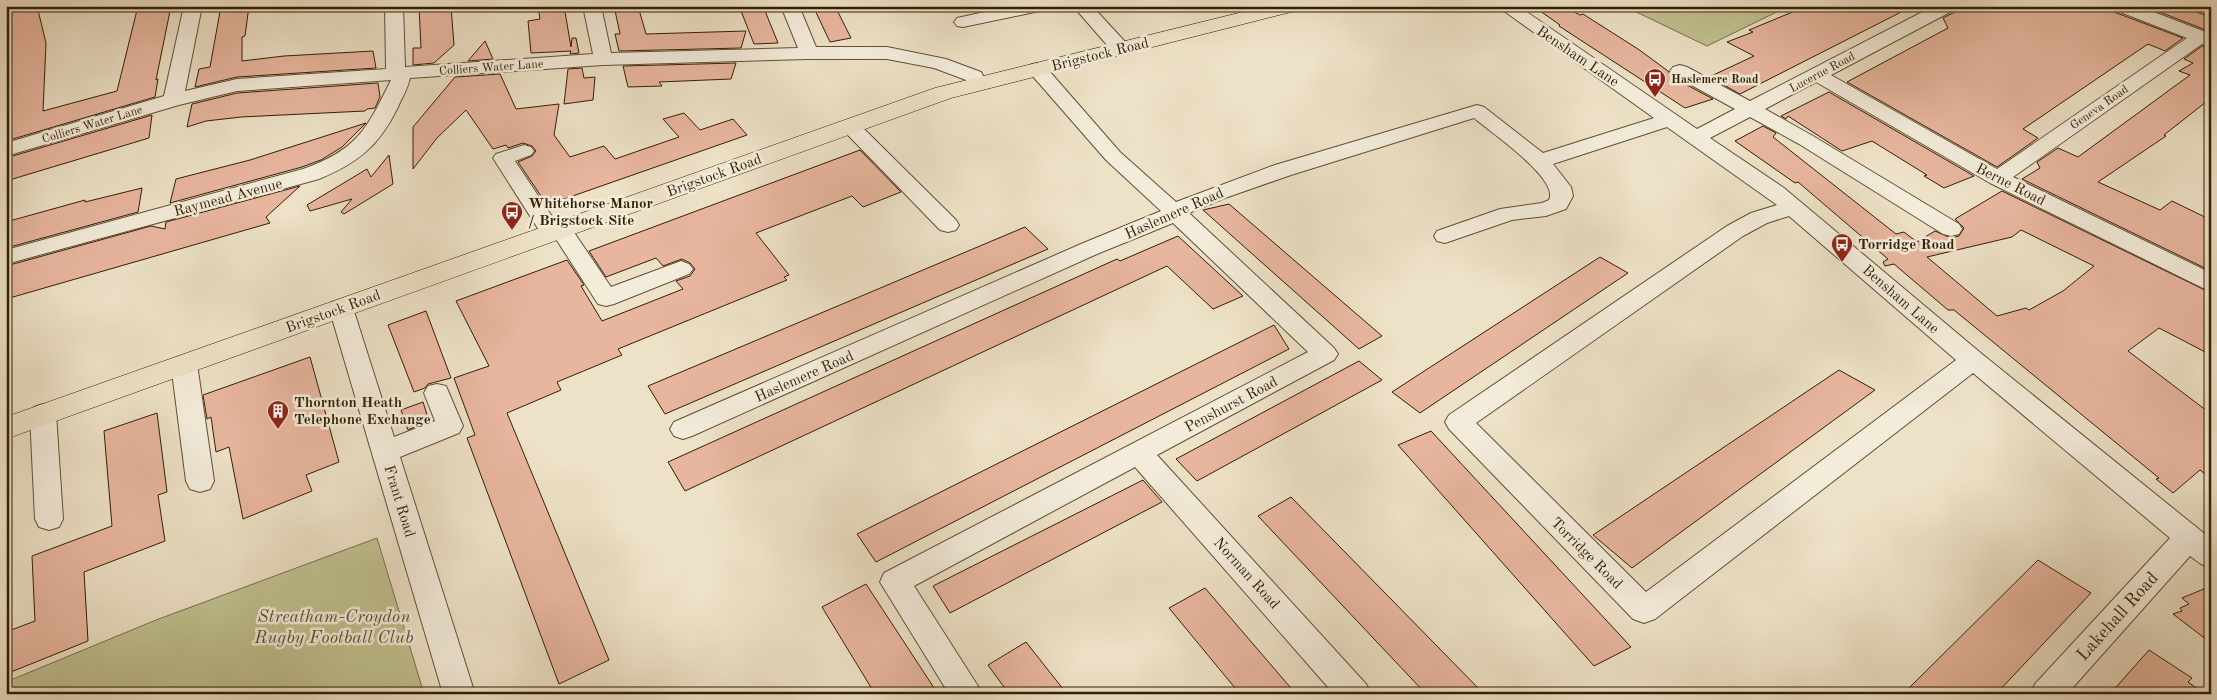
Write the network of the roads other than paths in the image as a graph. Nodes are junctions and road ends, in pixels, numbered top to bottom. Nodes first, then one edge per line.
1 (193, 6) edge
2 (394, 6) edge
3 (592, 6) edge
4 (790, 6) edge
5 (1038, 6) edge
6 (1082, 6) edge
7 (1292, 6) edge
8 (1506, 6) edge
9 (1948, 6) edge
10 (2121, 6) edge
11 (1257, 10) edge
12 (963, 22) dead end
13 (2205, 39) edge
14 (1121, 48) junction
15 (807, 53) junction
16 (603, 59) junction
17 (1037, 69) junction
18 (1680, 71) dead end
19 (399, 73) junction
20 (1817, 75) junction
21 (977, 83) junction
22 (173, 100) junction
23 (1750, 109) junction
24 (1670, 119) junction
25 (850, 126) junction
26 (1697, 137) junction
27 (6, 150) edge
28 (524, 151) dead end
29 (1540, 161) junction
30 (1998, 178) junction
31 (1793, 207) junction
32 (1174, 211) junction
33 (948, 225) dead end
34 (1951, 229) dead end
35 (557, 231) junction
36 (1445, 236) dead end
37 (6, 257) edge
38 (681, 270) dead end
39 (2211, 283) edge
40 (341, 308) junction
41 (1973, 360) junction
42 (184, 364) junction
43 (437, 393) dead end
44 (43, 414) junction
45 (6, 428) edge
46 (683, 429) dead end
47 (385, 452) junction
48 (1139, 452) junction
49 (200, 481) dead end
50 (49, 519) dead end
51 (2200, 547) edge
52 (459, 694) edge
53 (967, 694) edge
54 (1354, 694) edge
55 (2046, 694) edge

1 - 22 street
2 - 19 street
3 - 16 street
4 - 15 street
5 - 12 street
6 - 14 street
7 - 11 main road, Brigstock Road
8 - 24 street, Bensham Lane
9 - 20 street, Lucerne Road
10 - 13 street
11 - 14 main road, Brigstock Road
13 - 30 street, Geneva Road
14 - 17 main road, Brigstock Road
15 - 16 street, Colliers Water Lane
15 - 21 street, Colliers Water Lane
16 - 19 street, Colliers Water Lane
17 - 21 main road, Brigstock Road
17 - 32 street, Penshurst Road
18 - 23 street
19 - 22 street, Colliers Water Lane
19 - 37 street, Raymead Avenue
20 - 23 street, Lucerne Road
20 - 30 street, Berne Road
21 - 25 main road, Brigstock Road
22 - 27 street, Colliers Water Lane
23 - 26 street, Lucerne Road
23 - 34 street
24 - 26 street, Bensham Lane
24 - 29 street
25 - 33 street
25 - 35 main road, Brigstock Road
26 - 31 street, Bensham Lane
28 - 35 street
29 - 32 street, Haslemere Road
29 - 36 street
30 - 39 street, Berne Road
31 - 41 street, Bensham Lane
31 - 41 street, Torridge Road
32 - 46 street, Haslemere Road
32 - 48 street, Penshurst Road
35 - 38 street
35 - 40 main road, Brigstock Road
40 - 42 main road, Brigstock Road
40 - 47 street, Frant Road
41 - 51 street, Bensham Lane
42 - 44 main road, Brigstock Road
42 - 49 street
43 - 47 street
44 - 45 main road, Brigstock Road
44 - 50 street
47 - 52 street, Frant Road
48 - 53 street, Penshurst Road
48 - 54 street, Norman Road
51 - 55 street, Lakehall Road

